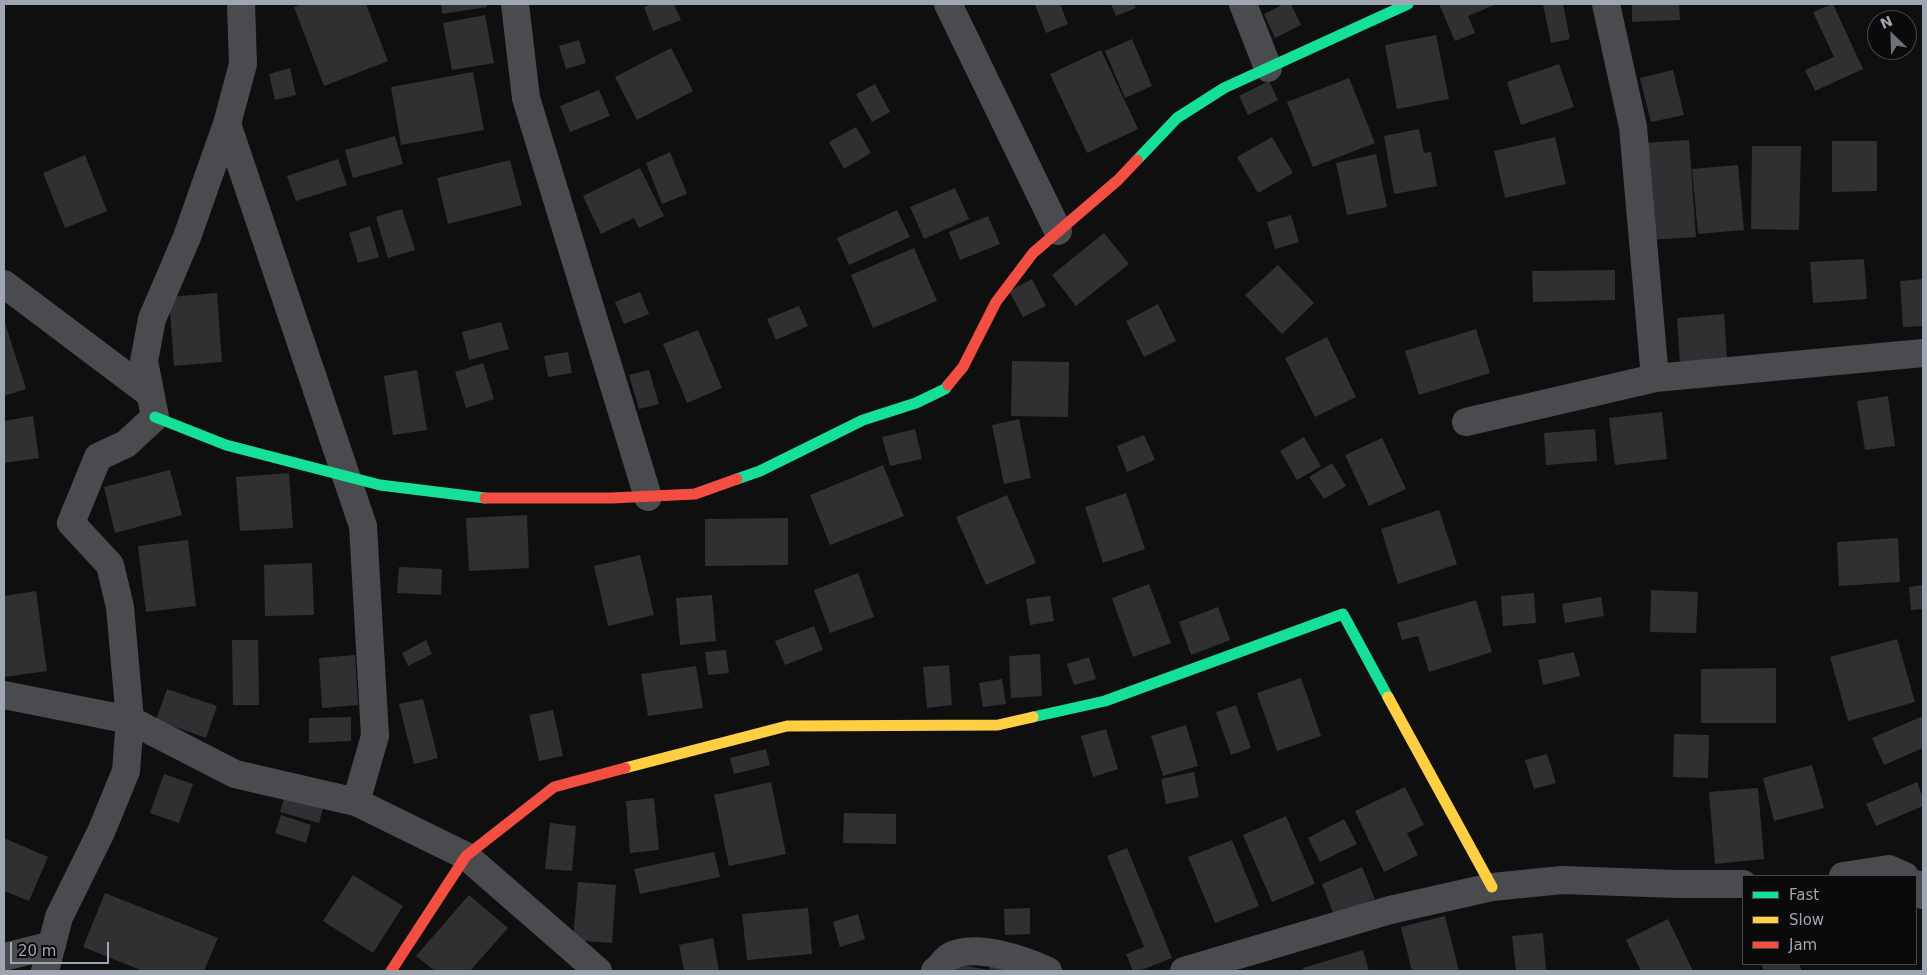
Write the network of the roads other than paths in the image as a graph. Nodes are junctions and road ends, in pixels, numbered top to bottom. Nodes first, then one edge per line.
1 (241, 4) edge
2 (515, 4) edge
3 (948, 4) edge
4 (1243, 4) edge
5 (1408, 4) edge
6 (1606, 4) edge
7 (1268, 68) junction
8 (227, 124) junction
9 (1058, 232) junction
10 (4, 284) edge
11 (1923, 353) edge
12 (1655, 378) junction
13 (152, 405) junction
14 (1466, 422) dead end
15 (347, 477) junction
16 (648, 497) junction
17 (4, 695) edge
18 (130, 720) junction
19 (356, 802) junction
20 (466, 856) junction
21 (1850, 875) edge
22 (1903, 875) edge
23 (1742, 884) edge
24 (1492, 886) junction
25 (52, 945) junction
26 (4, 957) edge
27 (45, 971) edge
28 (391, 971) edge
29 (598, 971) edge
30 (935, 971) edge
31 (1048, 971) edge
32 (1184, 971) edge

1 - 8 street
2 - 16 street
3 - 9 street
4 - 7 street
5 - 7 street
6 - 12 street
7 - 9 street
8 - 13 street
8 - 15 street
9 - 16 street
10 - 13 street
11 - 12 street
12 - 14 street
13 - 15 street
13 - 18 street
15 - 16 street
15 - 19 street
17 - 18 street
18 - 19 street
18 - 25 street
19 - 20 street
20 - 24 street
20 - 28 street
20 - 29 street
21 - 22 street
23 - 24 street
24 - 32 street
25 - 26 street
25 - 27 street
30 - 31 street

